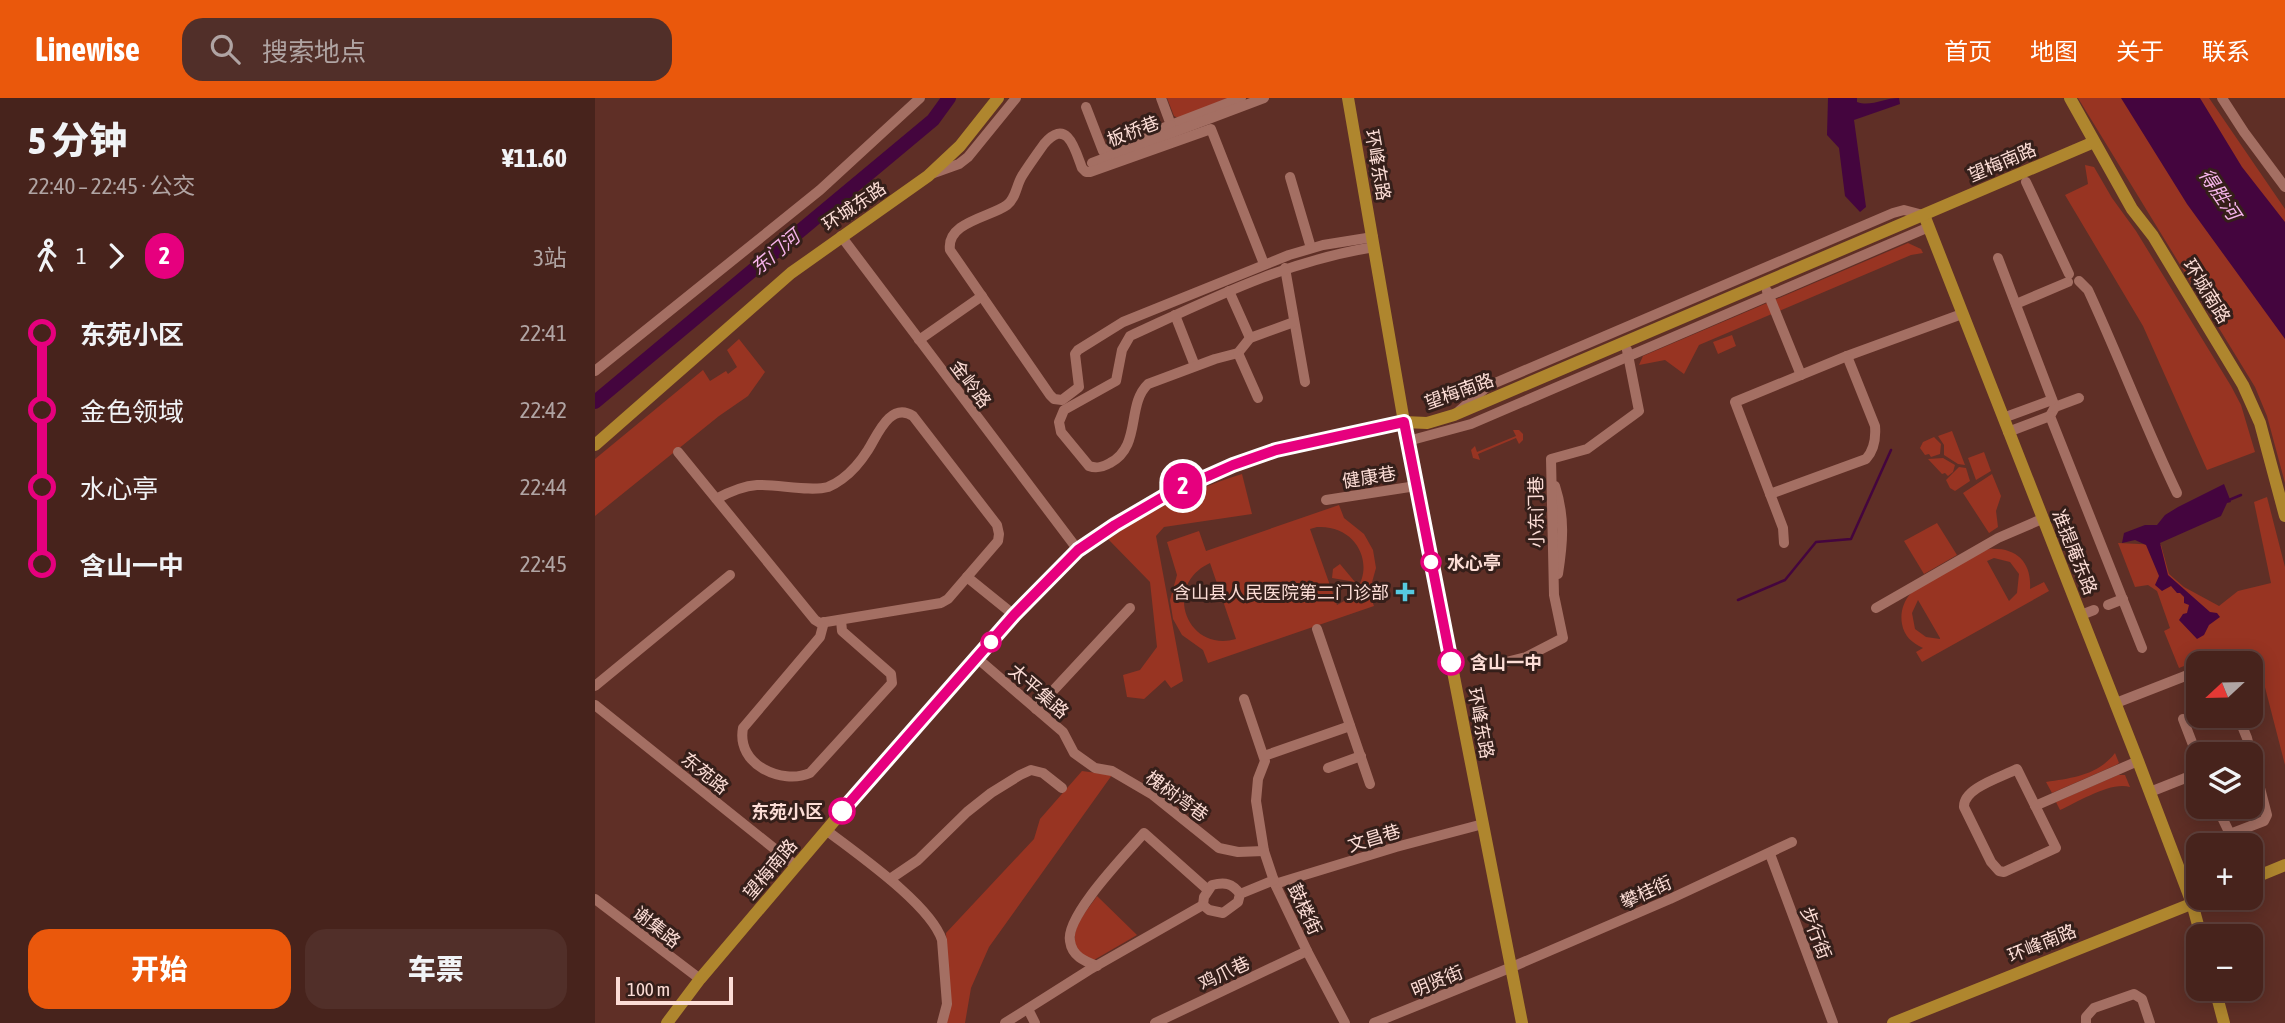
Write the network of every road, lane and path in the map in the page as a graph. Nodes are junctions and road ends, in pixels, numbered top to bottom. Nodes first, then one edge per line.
1 (921, 98) edge
2 (998, 98) edge
3 (1016, 98) edge
4 (1161, 98) edge
5 (1241, 98) edge
6 (1264, 98) edge
7 (1348, 98) edge
8 (2070, 98) edge
9 (2222, 98) edge
10 (1086, 107) dead end
11 (1171, 125) junction
12 (2094, 142) junction
13 (1092, 163) dead end
14 (928, 176) junction
15 (1290, 177) dead end
16 (2026, 182) dead end
17 (2285, 187) edge
18 (1926, 221) junction
19 (841, 236) junction
20 (1373, 242) junction
21 (1858, 243) dead end
22 (1311, 248) junction
23 (1998, 258) dead end
24 (1264, 264) junction
25 (1285, 268) junction
26 (2068, 278) junction
27 (1763, 283) junction
28 (1229, 291) junction
29 (982, 296) junction
30 (1769, 296) junction
31 (2016, 304) junction
32 (1962, 314) junction
33 (1175, 315) junction
34 (1294, 322) junction
35 (1623, 336) junction
36 (1250, 338) junction
37 (919, 340) junction
38 (1238, 353) junction
39 (1628, 356) junction
40 (1847, 356) junction
41 (1195, 366) junction
42 (595, 371) edge
43 (1801, 375) junction
44 (1305, 382) dead end
45 (1258, 398) dead end
46 (2079, 398) dead end
47 (2053, 408) junction
48 (2003, 418) junction
49 (1404, 422) junction
50 (2008, 432) junction
51 (1408, 441) junction
52 (595, 445) edge
53 (678, 452) dead end
54 (1416, 486) junction
55 (2177, 493) dead end
56 (1770, 494) junction
57 (716, 499) junction
58 (1326, 500) dead end
59 (2285, 516) edge
60 (2042, 519) junction
61 (1784, 542) dead end
62 (1078, 550) junction
63 (730, 575) dead end
64 (967, 578) junction
65 (2123, 599) junction
66 (2108, 605) dead end
67 (1130, 608) dead end
68 (1876, 608) dead end
69 (2094, 610) dead end
70 (1014, 615) junction
71 (2081, 615) junction
72 (841, 620) junction
73 (824, 622) junction
74 (1317, 629) dead end
75 (2142, 648) dead end
76 (977, 658) junction
77 (1490, 666) dead end
78 (2186, 676) edge
79 (595, 686) edge
80 (1244, 699) dead end
81 (2116, 703) junction
82 (595, 705) edge
83 (1036, 709) junction
84 (2183, 719) dead end
85 (1350, 726) junction
86 (2192, 742) edge
87 (1075, 752) joint
88 (1264, 756) junction
89 (1361, 757) junction
90 (2138, 761) junction
91 (1328, 768) dead end
92 (2186, 778) edge
93 (1370, 784) dead end
94 (1062, 788) dead end
95 (2150, 792) junction
96 (2263, 803) edge
97 (2035, 806) junction
98 (2223, 819) edge
99 (1483, 824) junction
100 (826, 830) junction
101 (1792, 842) dead end
102 (1264, 851) junction
103 (1770, 854) junction
104 (2285, 865) edge
105 (796, 866) junction
106 (2263, 874) edge
107 (890, 879) junction
108 (1275, 882) junction
109 (2186, 887) edge
110 (1207, 890) junction
111 (1240, 894) junction
112 (595, 899) edge
113 (1203, 905) junction
114 (2186, 905) edge
115 (1307, 951) junction
116 (1097, 966) junction
117 (1512, 967) junction
118 (699, 979) junction
119 (2218, 1001) edge
120 (1028, 1009) junction
121 (667, 1023) edge
122 (942, 1023) edge
123 (1005, 1023) edge
124 (1035, 1023) edge
125 (1155, 1023) edge
126 (1345, 1023) edge
127 (1374, 1023) edge
128 (1522, 1023) edge
129 (1833, 1023) edge
130 (1893, 1023) edge
131 (2086, 1023) edge
132 (2150, 1023) edge
133 (2224, 1023) edge

1 - 42 street
2 - 14 main road, 环城东路
3 - 14 street
4 - 11 street
5 - 11 street
6 - 13 street, 板桥巷
7 - 20 main road, 环峰东路
8 - 12 main road, 环城南路
9 - 17 street
10 - 11 street
12 - 18 main road, 望梅南路
12 - 59 main road, 环城南路
14 - 19 main road, 环城东路
15 - 22 street
16 - 26 street
18 - 21 main road, 望梅南路
18 - 27 main road, 望梅南路
18 - 30 street
18 - 32 main road, 准提庵东路
18 - 35 street
19 - 37 street, 金岭路
19 - 52 main road, 环城东路
20 - 22 street
20 - 25 street
20 - 49 main road, 环峰东路
22 - 24 street
23 - 31 street
24 - 29 street
24 - 29 street
25 - 28 street
25 - 34 street
26 - 31 street
26 - 55 street
27 - 30 street
27 - 35 main road, 望梅南路
28 - 33 street
28 - 36 street
29 - 37 street
30 - 39 street
30 - 43 street
31 - 47 street
32 - 40 street
32 - 48 main road, 准提庵东路
33 - 41 street
33 - 41 street
34 - 36 street
34 - 44 street
35 - 39 street
35 - 49 main road, 望梅南路
36 - 38 street
37 - 62 street, 金岭路
38 - 41 street
38 - 45 street
39 - 51 street
39 - 77 street, 小东门巷
40 - 43 street
40 - 56 street
43 - 56 street
46 - 47 street
47 - 48 street
47 - 50 street
47 - 65 street
48 - 50 main road, 准提庵东路
49 - 51 main road, 环峰东路
49 - 62 main road, 望梅南路
50 - 60 main road, 准提庵东路
51 - 54 main road, 环峰东路
53 - 57 street
54 - 58 street, 健康巷
54 - 99 main road, 环峰东路
56 - 61 street
57 - 64 street
57 - 73 street
60 - 68 street
60 - 71 main road, 准提庵东路
62 - 70 main road, 望梅南路
63 - 79 street
64 - 70 street
64 - 72 street
65 - 66 street
65 - 75 street
67 - 83 street
69 - 71 street
70 - 76 main road, 望梅南路
71 - 81 main road, 准提庵东路
72 - 73 street
72 - 73 street
74 - 85 street
76 - 83 street, 太平集路
76 - 100 main road, 望梅南路
78 - 81 street
80 - 88 street
81 - 90 main road, 准提庵东路
82 - 105 street, 东苑路
83 - 87 street, 太平集路
84 - 86 street
85 - 88 street
85 - 89 street
87 - 102 street, 槐树湾巷
88 - 102 street, 鼓楼街
89 - 91 street
89 - 93 street
90 - 95 main road, 准提庵东路
90 - 97 street
92 - 95 street
94 - 107 street
95 - 109 main road, 准提庵东路
96 - 98 street
97 - 97 street
99 - 108 street, 文昌巷
99 - 117 main road, 环峰东路
100 - 105 main road, 望梅南路
100 - 107 street
101 - 103 street, 攀桂街
102 - 108 street, 鼓楼街
103 - 117 street, 攀桂街
103 - 129 street, 步行街
104 - 106 main road
105 - 118 main road, 望梅南路
107 - 122 street
108 - 111 street, 文昌巷
108 - 115 street, 鼓楼街
110 - 111 street
110 - 113 street
110 - 116 street
111 - 113 street
112 - 118 street, 谢集路
113 - 116 street
114 - 130 main road, 环峰南路
115 - 125 street, 鸡爪巷
115 - 126 street, 鼓楼街
116 - 120 street
117 - 127 street, 明贤街
117 - 128 main road, 环峰东路
118 - 121 main road, 望梅南路
119 - 133 main road
120 - 123 street
120 - 124 street
131 - 132 street

